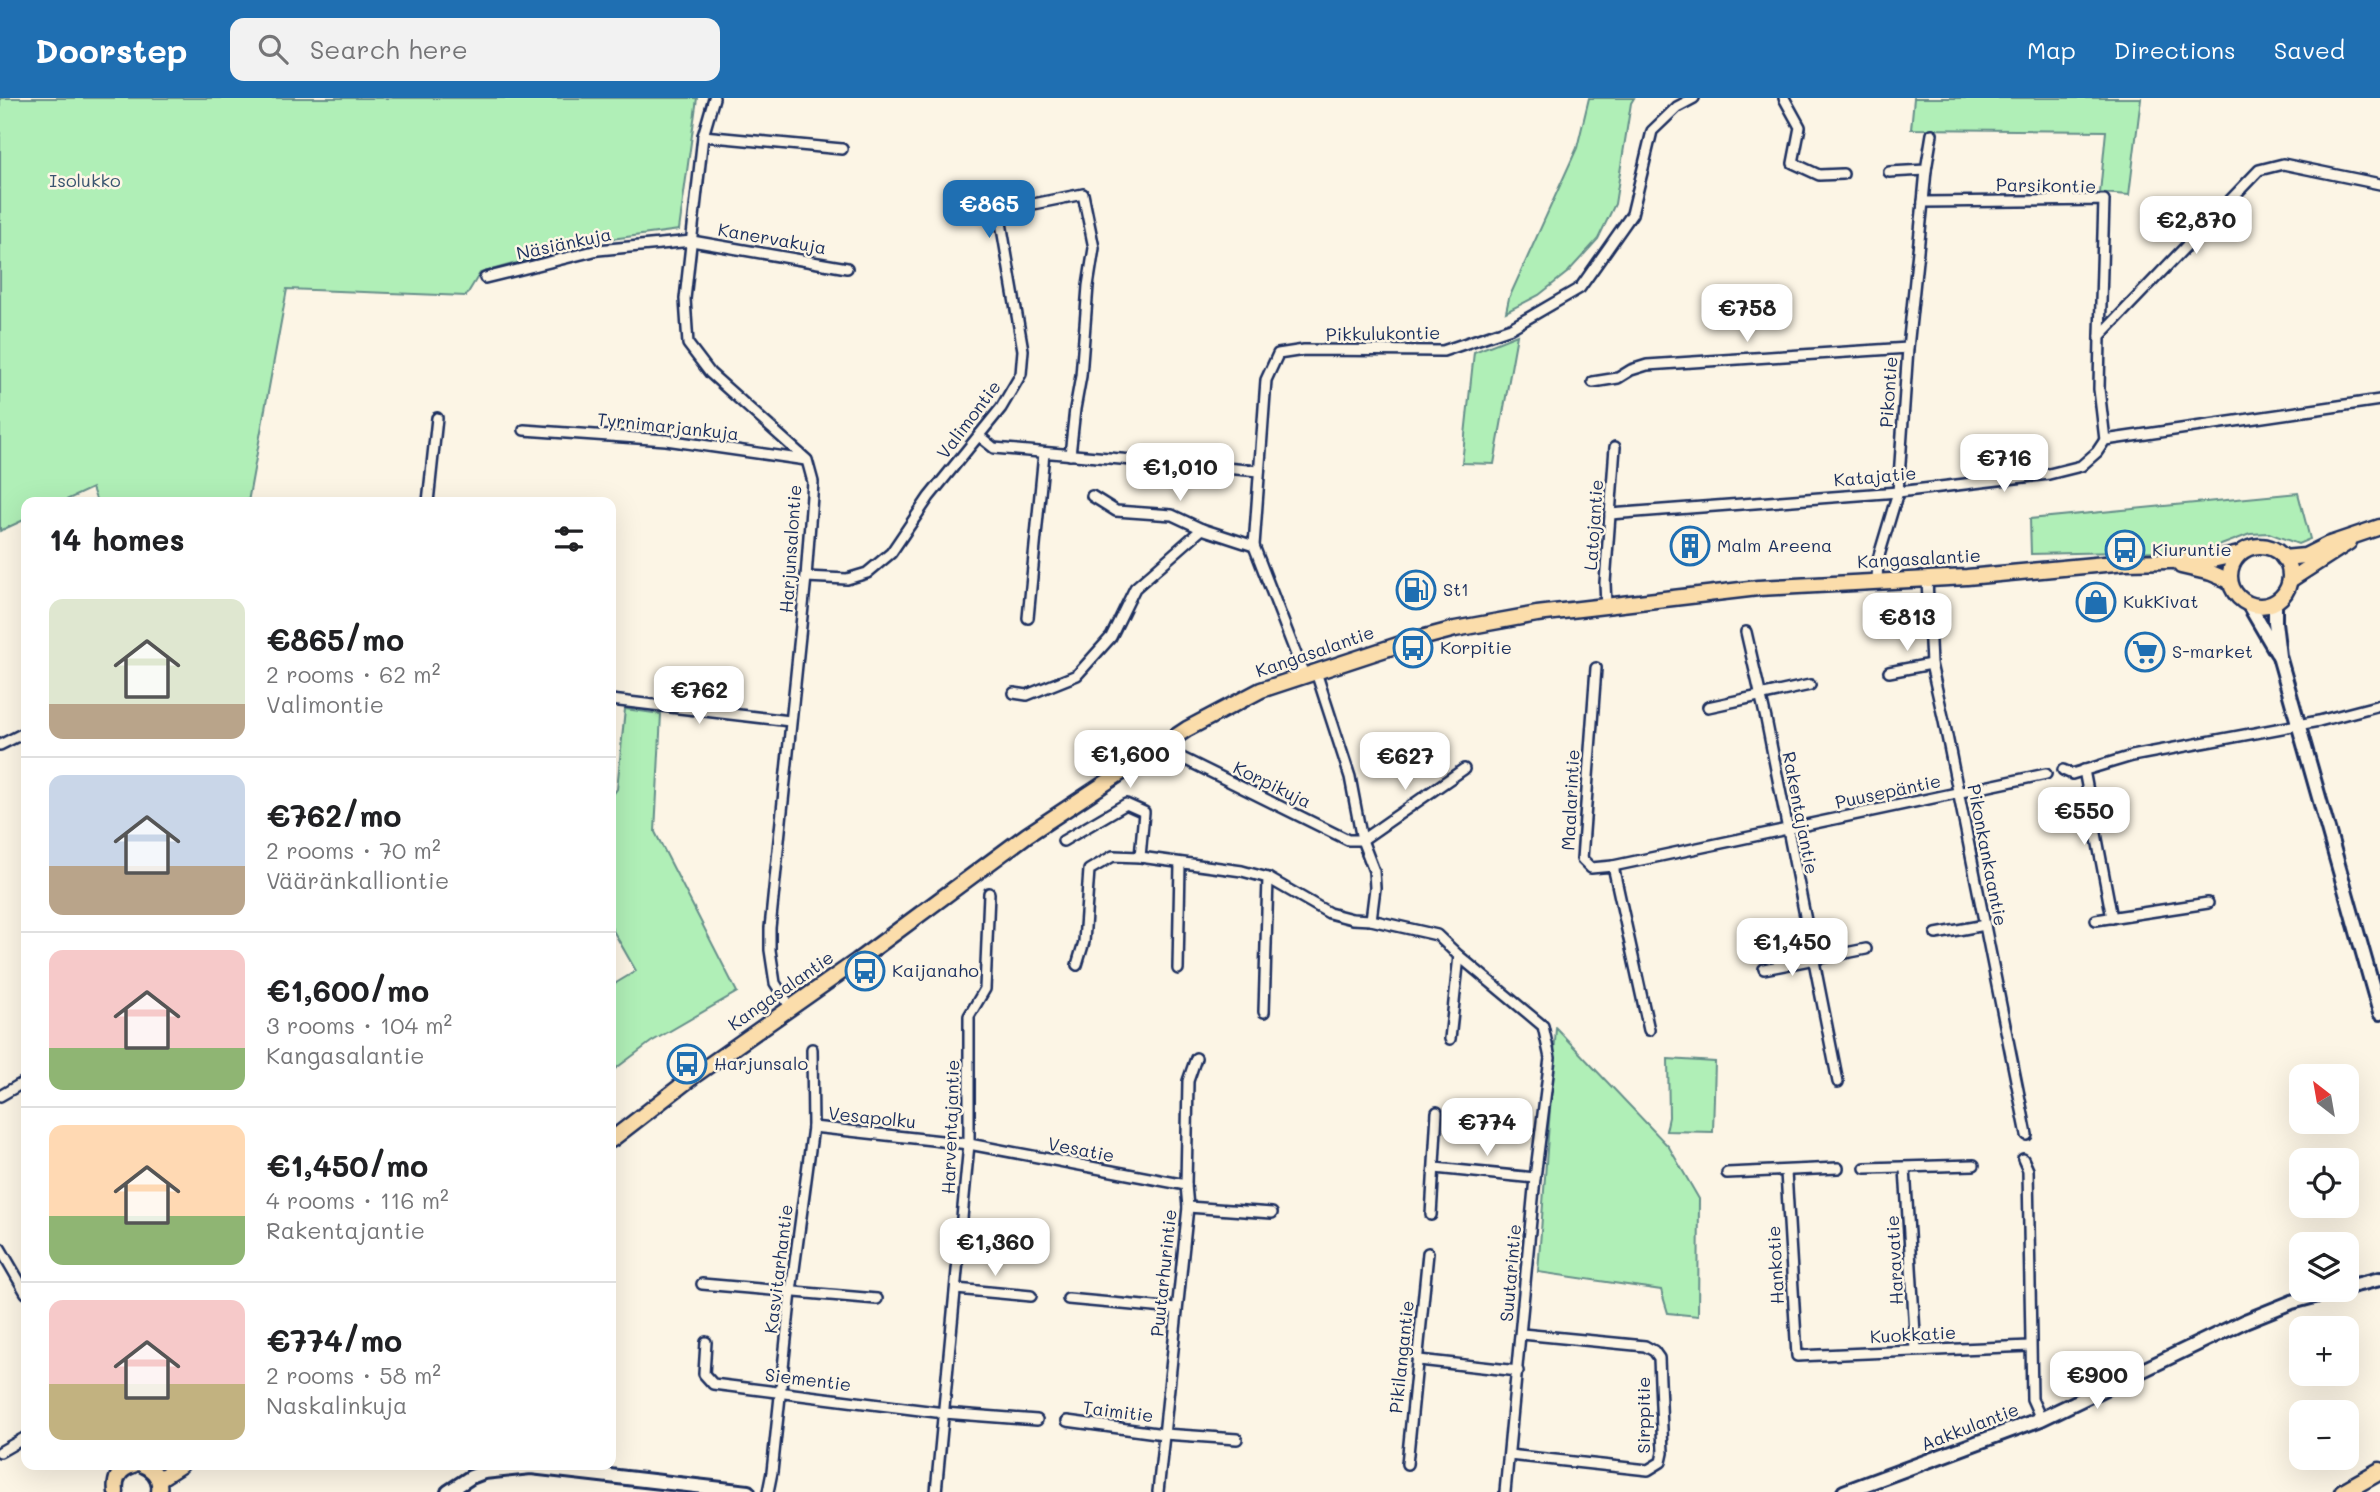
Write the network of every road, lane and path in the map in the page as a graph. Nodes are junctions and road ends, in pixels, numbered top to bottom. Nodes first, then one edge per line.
1 (714, 98) edge
2 (1694, 98) edge
3 (1784, 98) edge
4 (1932, 134) dead end
5 (703, 136) junction
6 (842, 149) dead end
7 (1926, 170) junction
8 (1889, 172) dead end
9 (1843, 174) dead end
10 (2380, 184) edge
11 (1923, 202) junction
12 (692, 241) junction
13 (847, 268) dead end
14 (485, 278) dead end
15 (2100, 336) junction
16 (1908, 348) junction
17 (1593, 382) dead end
18 (2380, 400) edge
19 (437, 418) dead end
20 (524, 430) dead end
21 (979, 436) junction
22 (2105, 440) junction
23 (1615, 447) dead end
24 (1044, 453) junction
25 (1070, 455) junction
26 (807, 460) junction
27 (1259, 471) junction
28 (1898, 492) junction
29 (1092, 496) dead end
30 (429, 497) edge
31 (1610, 514) junction
32 (2380, 527) edge
33 (1202, 529) junction
34 (2364, 531) junction
35 (1254, 546) junction
36 (2239, 554) junction
37 (2283, 558) junction
38 (2166, 562) junction
39 (806, 577) junction
40 (1927, 579) junction
41 (2290, 580) junction
42 (1877, 581) junction
43 (2230, 581) junction
44 (2275, 602) junction
45 (1606, 605) junction
46 (2249, 605) junction
47 (1028, 618) dead end
48 (1746, 632) dead end
49 (2279, 656) junction
50 (1930, 664) junction
51 (1596, 668) dead end
52 (1889, 672) dead end
53 (1310, 673) junction
54 (1810, 685) dead end
55 (1014, 693) dead end
56 (1761, 696) junction
57 (616, 701) edge
58 (2380, 705) edge
59 (1708, 707) dead end
60 (790, 721) junction
61 (2298, 723) junction
62 (21, 734) edge
63 (0, 745) edge
64 (1170, 752) dead end
65 (1464, 769) dead end
66 (2084, 770) junction
67 (2063, 771) dead end
68 (2046, 774) dead end
69 (1959, 794) junction
70 (1787, 829) junction
71 (1362, 840) junction
72 (1063, 841) dead end
73 (1140, 857) junction
74 (1180, 864) junction
75 (1613, 866) junction
76 (1268, 878) junction
77 (989, 893) dead end
78 (2208, 903) dead end
79 (2112, 918) junction
80 (1371, 920) junction
81 (2096, 920) dead end
82 (1985, 925) junction
83 (1937, 934) dead end
84 (1866, 949) dead end
85 (1459, 956) junction
86 (1812, 958) junction
87 (1077, 964) dead end
88 (1178, 969) dead end
89 (1764, 969) dead end
90 (791, 1008) junction
91 (1264, 1012) dead end
92 (2380, 1013) edge
93 (1649, 1030) dead end
94 (1450, 1039) dead end
95 (811, 1049) dead end
96 (1196, 1058) dead end
97 (1838, 1083) dead end
98 (21, 1084) edge
99 (0, 1096) edge
100 (1437, 1112) dead end
101 (813, 1127) junction
102 (2027, 1135) dead end
103 (616, 1136) edge
104 (969, 1144) junction
105 (2023, 1159) dead end
106 (1974, 1165) dead end
107 (1436, 1168) junction
108 (1838, 1168) dead end
109 (1866, 1168) dead end
110 (1905, 1168) junction
111 (1786, 1172) junction
112 (1727, 1173) dead end
113 (1535, 1178) junction
114 (1186, 1185) junction
115 (1188, 1207) junction
116 (1272, 1213) dead end
117 (1432, 1215) dead end
118 (0, 1248) edge
119 (1428, 1253) dead end
120 (11, 1267) junction
121 (0, 1274) edge
122 (2380, 1279) edge
123 (21, 1284) edge
124 (702, 1284) dead end
125 (2359, 1284) edge
126 (956, 1289) junction
127 (791, 1292) junction
128 (1031, 1296) dead end
129 (877, 1299) dead end
130 (1068, 1299) dead end
131 (2292, 1302) edge
132 (1176, 1309) junction
133 (1522, 1334) junction
134 (706, 1342) dead end
135 (2030, 1346) junction
136 (1916, 1350) junction
137 (1797, 1356) joint
138 (1419, 1360) junction
139 (1517, 1371) junction
140 (780, 1393) junction
141 (944, 1413) junction
142 (2041, 1419) junction
143 (1037, 1420) dead end
144 (1067, 1421) dead end
145 (1164, 1433) junction
146 (1237, 1439) dead end
147 (21, 1440) edge
148 (0, 1452) edge
149 (1510, 1455) junction
150 (1407, 1464) dead end
151 (124, 1470) edge
152 (152, 1470) edge
153 (176, 1470) edge
154 (503, 1470) edge
155 (557, 1470) edge
156 (2380, 1471) edge
157 (159, 1485) edge
158 (116, 1492) edge
159 (448, 1492) edge
160 (748, 1492) edge
161 (768, 1492) edge
162 (936, 1492) edge
163 (1158, 1492) edge
164 (1506, 1492) edge
165 (1844, 1492) edge
166 (2343, 1492) edge

1 - 5 street, Harjunsalontie
2 - 27 street, Pikkulukontie
3 - 9 street
4 - 7 street
5 - 6 street
5 - 12 street, Harjunsalontie
7 - 8 street
7 - 11 street
10 - 15 street
11 - 15 street, Parsikontie
11 - 16 street, Pikontie
12 - 13 street, Kanervakuja
12 - 14 street, Näsiänkuja
12 - 26 street, Harjunsalontie
15 - 22 street
16 - 17 street
16 - 28 street, Pikontie
18 - 22 street
19 - 30 street
20 - 26 street, Tyrnimarjankuja
21 - 24 street
21 - 25 street, Valimontie
21 - 39 street, Valimontie
22 - 28 street, Katajatie
23 - 31 street, Latojantie
24 - 25 street
24 - 47 street
25 - 27 street
26 - 39 street, Harjunsalontie
27 - 35 street, Pikkulukontie
28 - 31 street, Katajatie
28 - 42 street, Pikontie
29 - 33 street
31 - 45 street, Latojantie
32 - 34 main road
33 - 35 street
33 - 55 street
34 - 37 main road
34 - 41 main road
35 - 53 street, Pikkulukontie
36 - 37 main road
36 - 38 main road, Kangasalantie
36 - 43 main road
37 - 41 main road
38 - 40 main road, Kangasalantie
38 - 43 main road, Kangasalantie
39 - 60 street, Harjunsalontie
40 - 42 main road, Kangasalantie
40 - 50 street, Pikonkankaantie
41 - 44 main road
42 - 45 main road, Kangasalantie
43 - 46 main road
44 - 46 main road
44 - 49 street
45 - 53 main road, Kangasalantie
46 - 49 street
48 - 56 street, Rakentajantie
49 - 61 street
50 - 52 street
50 - 69 street, Pikonkankaantie
51 - 75 street, Maalarintie
53 - 71 street
53 - 90 main road, Kangasalantie
54 - 56 street
56 - 59 street
56 - 70 street, Rakentajantie
57 - 60 street
58 - 61 street
60 - 90 street, Harjunsalontie
61 - 66 street
61 - 92 street
62 - 63 street
64 - 71 street, Korpikuja
65 - 71 street
66 - 67 street
66 - 79 street
68 - 69 street, Puusepäntie
69 - 70 street, Puusepäntie
69 - 82 street, Pikonkankaantie
70 - 75 street, Puusepäntie
70 - 86 street, Rakentajantie
71 - 80 street
72 - 73 street
73 - 74 street
73 - 87 street
74 - 76 street
74 - 88 street
75 - 93 street
76 - 80 street
76 - 91 street
77 - 104 street, Harventajantie
78 - 79 street
79 - 81 street
80 - 85 street
82 - 83 street
82 - 102 street, Pikonkankaantie
84 - 86 street
85 - 94 street
85 - 113 street, Suutarintie
86 - 89 street
86 - 97 street, Rakentajantie
90 - 103 main road, Kangasalantie
95 - 101 street, Kasvitarhantie
96 - 114 street, Puutarhurintie
98 - 99 street
100 - 107 street
101 - 104 street, Vesapolku
101 - 127 street, Kasvitarhantie
104 - 114 street, Vesatie
104 - 126 street, Harventajantie
105 - 135 street
106 - 110 street
107 - 113 street
107 - 117 street
108 - 111 street
109 - 110 street
110 - 136 street, Haravatie
111 - 112 street
111 - 137 street, Hankotie
113 - 133 street, Suutarintie
114 - 115 street, Puutarhurintie
115 - 116 street
115 - 132 street, Puutarhurintie
118 - 120 street
119 - 138 street, Pikilangantie
120 - 121 street
120 - 123 street
122 - 125 street
124 - 127 street
126 - 128 street
126 - 141 street, Harventajantie
127 - 129 street
127 - 140 street, Kasvitarhantie
130 - 132 street
131 - 142 street, Aakkulantie
132 - 145 street, Puutarhurintie
133 - 139 street, Suutarintie
133 - 149 street, Sirppitie
134 - 140 street, Siementie
135 - 136 street, Kuokkatie
135 - 142 street
136 - 137 street, Kuokkatie
138 - 139 street
138 - 150 street, Pikilangantie
139 - 149 street, Suutarintie
140 - 141 street, Siementie
140 - 161 street, Kasvitarhantie
141 - 143 street
141 - 162 street, Harventajantie
142 - 165 street, Aakkulantie
144 - 145 street, Taimitie
145 - 146 street, Taimitie
145 - 163 street, Puutarhurintie
147 - 148 street
149 - 164 street, Suutarintie
151 - 158 main road
152 - 157 main road
153 - 157 main road
154 - 159 street
155 - 160 street
156 - 166 highway

